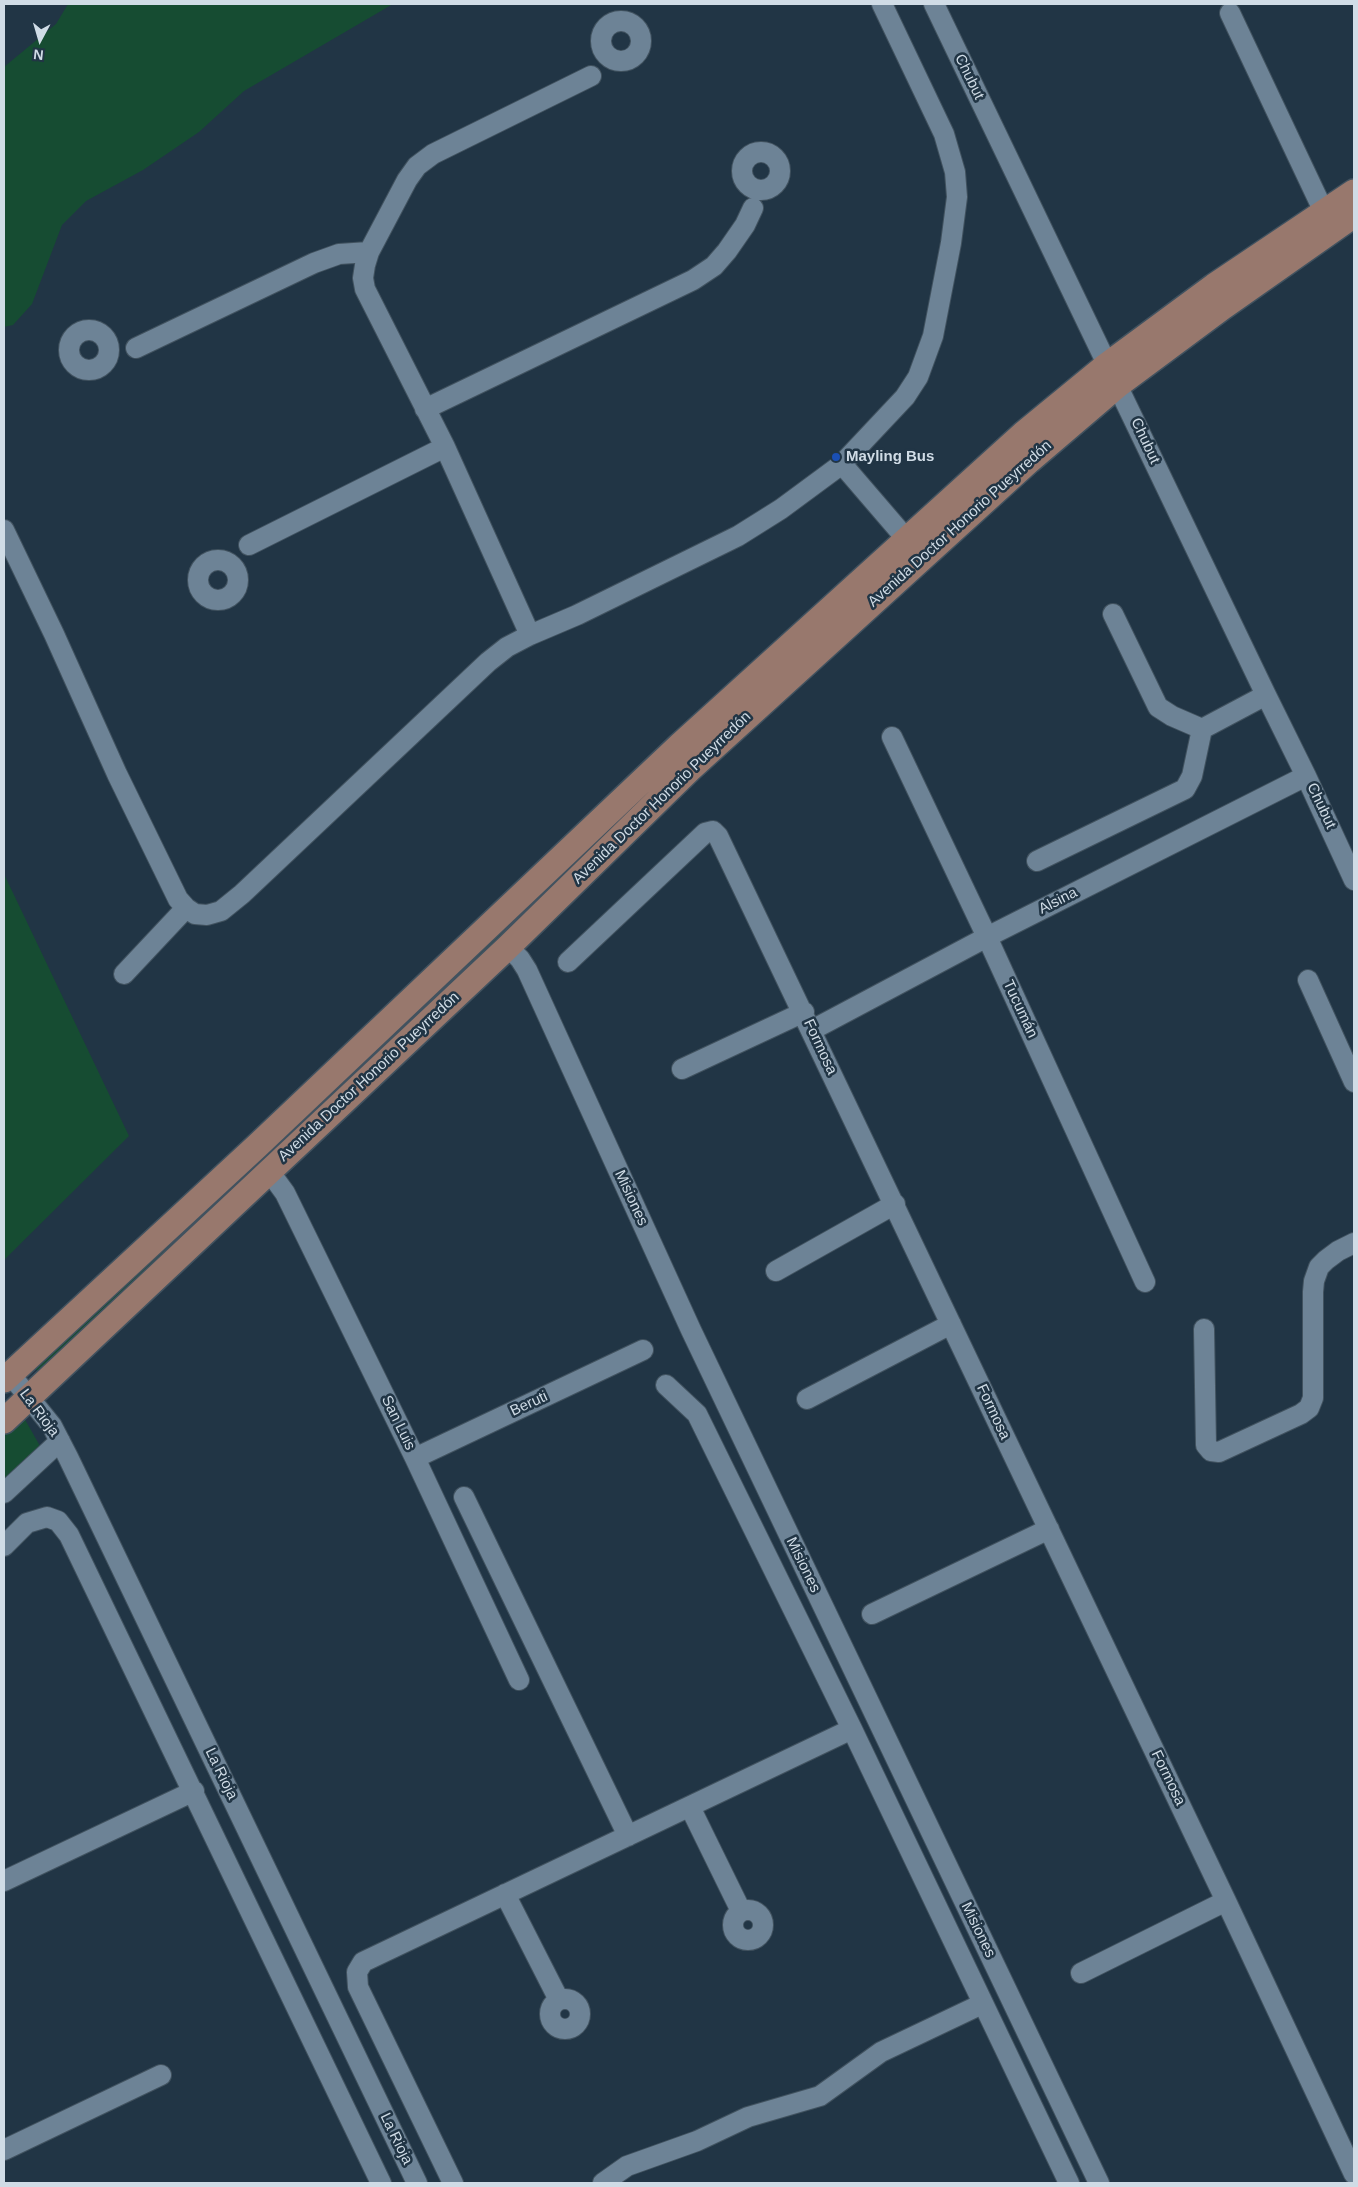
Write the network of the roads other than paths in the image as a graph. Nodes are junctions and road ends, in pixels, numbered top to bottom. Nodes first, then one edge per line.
1 (882, 4) edge
2 (934, 4) edge
3 (1230, 14) dead end
4 (603, 50) junction
5 (626, 61) junction
6 (591, 76) junction
7 (747, 184) junction
8 (769, 188) junction
9 (1354, 192) edge
10 (754, 208) junction
11 (1324, 212) junction
12 (1354, 215) edge
13 (369, 252) junction
14 (108, 341) junction
15 (136, 348) junction
16 (102, 366) junction
17 (1113, 375) junction
18 (425, 409) junction
19 (444, 447) junction
20 (842, 464) junction
21 (4, 530) edge
22 (906, 538) junction
23 (249, 546) junction
24 (922, 557) junction
25 (214, 560) junction
26 (236, 572) junction
27 (1113, 614) dead end
28 (530, 635) junction
29 (1266, 695) junction
30 (1202, 729) junction
31 (892, 737) dead end
32 (1306, 776) junction
33 (1037, 861) dead end
34 (1354, 880) edge
35 (186, 908) junction
36 (987, 937) junction
37 (508, 947) junction
38 (568, 962) dead end
39 (124, 974) dead end
40 (1308, 980) dead end
41 (808, 1021) junction
42 (682, 1069) dead end
43 (1354, 1079) edge
44 (269, 1171) junction
45 (894, 1204) junction
46 (1354, 1243) edge
47 (776, 1271) dead end
48 (1145, 1282) dead end
49 (952, 1324) junction
50 (1204, 1330) dead end
51 (644, 1350) dead end
52 (7, 1377) edge
53 (666, 1385) dead end
54 (28, 1398) junction
55 (807, 1399) dead end
56 (4, 1421) edge
57 (60, 1440) junction
58 (415, 1458) junction
59 (4, 1493) edge
60 (464, 1497) dead end
61 (1049, 1529) junction
62 (4, 1546) edge
63 (872, 1614) dead end
64 (519, 1680) dead end
65 (852, 1729) junction
66 (194, 1791) junction
67 (690, 1807) junction
68 (628, 1836) junction
69 (4, 1879) edge
70 (505, 1894) junction
71 (1226, 1901) junction
72 (741, 1911) dead end
73 (1081, 1973) dead end
74 (559, 2000) dead end
75 (982, 2004) junction
76 (161, 2075) dead end
77 (4, 2150) edge
78 (1354, 2174) edge
79 (381, 2183) edge
80 (417, 2183) edge
81 (452, 2183) edge
82 (603, 2183) edge
83 (1069, 2183) edge
84 (1099, 2183) edge

1 - 20 street
2 - 17 street, Chubut
3 - 11 street
4 - 5 street
4 - 5 street
4 - 6 street
5 - 6 street
6 - 13 street
7 - 8 street
7 - 8 street
7 - 10 street
8 - 10 street
9 - 11 main road, Avenida Doctor Honorio Pueyrredón
10 - 18 street
11 - 17 main road, Avenida Doctor Honorio Pueyrredón
12 - 17 main road, Avenida Doctor Honorio Pueyrredón
13 - 15 street
13 - 18 street
14 - 15 street
14 - 16 street
14 - 16 street
15 - 16 street
17 - 22 main road, Avenida Doctor Honorio Pueyrredón
17 - 24 main road, Avenida Doctor Honorio Pueyrredón
17 - 29 street, Chubut
18 - 19 street
19 - 23 street
19 - 28 street
20 - 22 street
20 - 28 street
21 - 35 street
22 - 24 street
22 - 52 main road, Avenida Doctor Honorio Pueyrredón
23 - 25 street
23 - 26 street
24 - 37 main road, Avenida Doctor Honorio Pueyrredón
25 - 26 street
25 - 26 street
27 - 30 street
28 - 35 street
29 - 30 street
29 - 32 street, Chubut
30 - 33 street
31 - 36 street, Tucumán
32 - 34 street, Chubut
32 - 36 street, Alsina
35 - 39 street
36 - 41 street, Alsina
36 - 48 street, Tucumán
37 - 44 main road, Avenida Doctor Honorio Pueyrredón
37 - 84 street, Misiones
38 - 41 street, Formosa
40 - 43 street
41 - 42 street, Alsina
41 - 45 street, Formosa
44 - 54 main road, Avenida Doctor Honorio Pueyrredón
44 - 58 street, San Luis
45 - 47 street
45 - 49 street, Formosa
46 - 50 street
49 - 55 street
49 - 61 street, Formosa
51 - 58 street, Beruti
52 - 54 street, La Rioja
53 - 65 street
54 - 56 main road, Avenida Doctor Honorio Pueyrredón
54 - 57 street, La Rioja
57 - 59 street
57 - 80 street, La Rioja
58 - 64 street, San Luis
60 - 68 street
61 - 63 street
61 - 71 street, Formosa
62 - 66 street
65 - 67 street
65 - 75 street
66 - 69 street
66 - 79 street
67 - 68 street
67 - 72 street
68 - 70 street
70 - 74 street
70 - 81 street
71 - 73 street
71 - 78 street, Formosa
75 - 82 street
75 - 83 street
76 - 77 street

